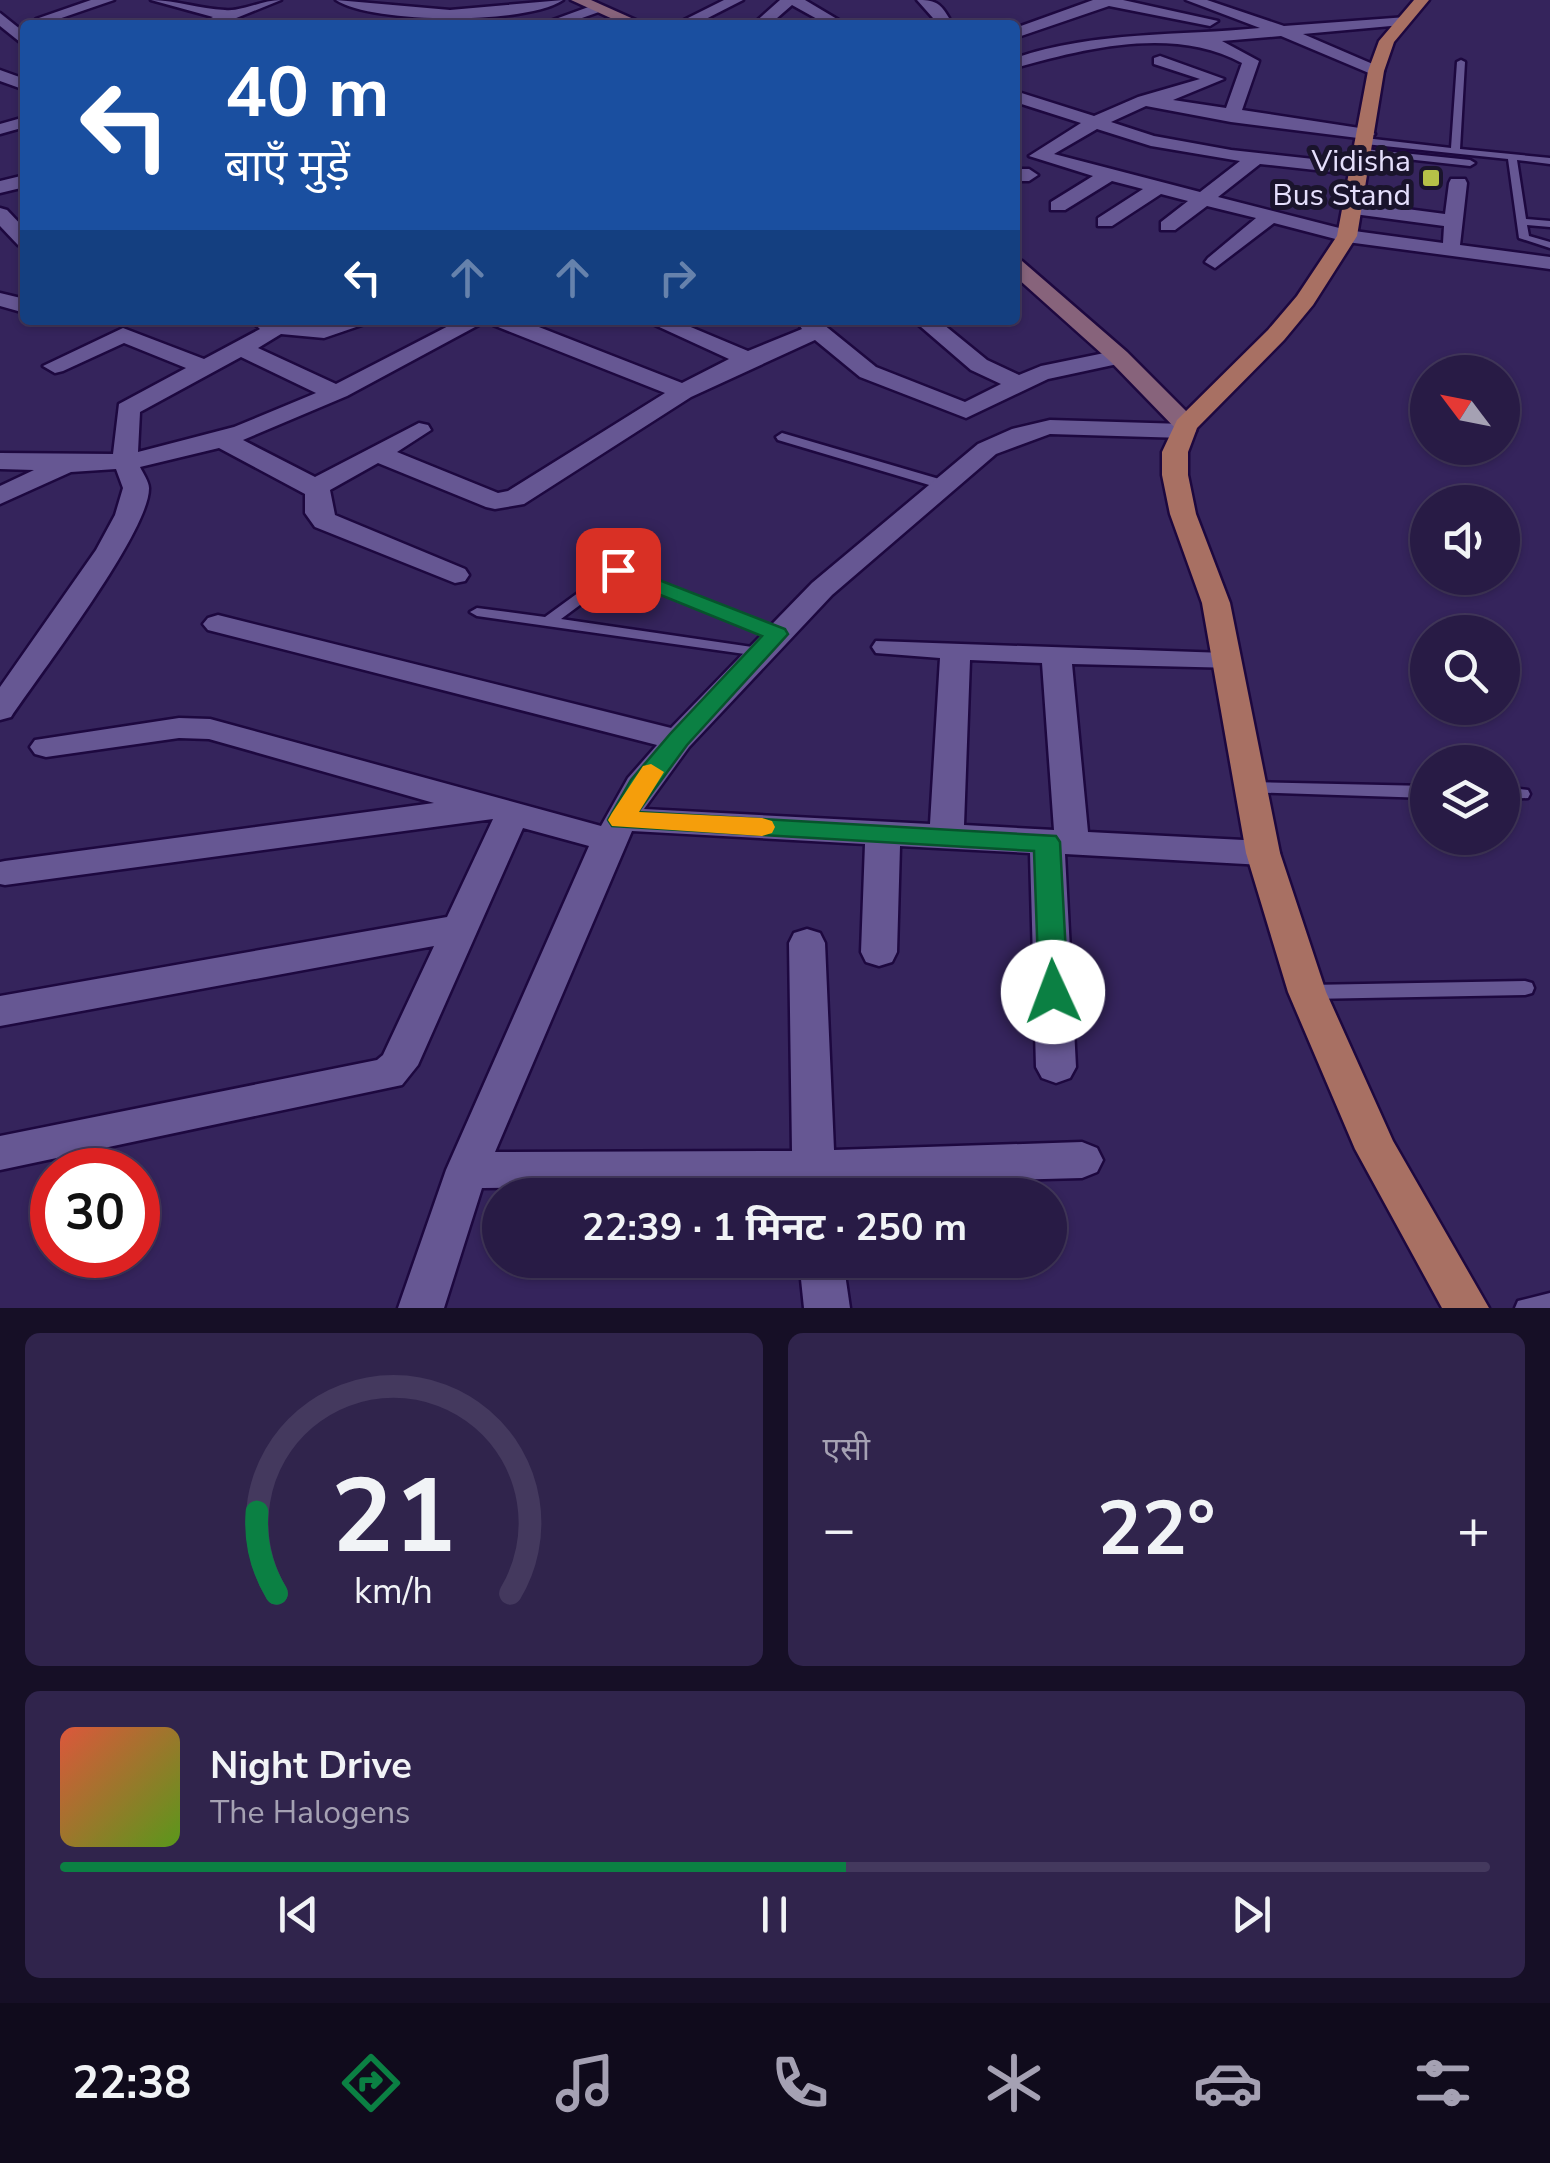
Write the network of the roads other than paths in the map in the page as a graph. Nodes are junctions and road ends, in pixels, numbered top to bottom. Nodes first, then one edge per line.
1 (107, 0) edge
2 (158, 0) edge
3 (274, 0) edge
4 (343, 0) edge
5 (556, 0) edge
6 (578, 0) edge
7 (736, 0) edge
8 (791, 0) edge
9 (924, 0) edge
10 (1193, 0) edge
11 (1422, 0) edge
12 (1104, 1) edge
13 (433, 2) edge
14 (761, 3) dead end
15 (594, 9) junction
16 (404, 13) junction
17 (215, 18) edge
18 (44, 20) dead end
19 (388, 20) edge
20 (562, 20) edge
21 (625, 20) edge
22 (693, 20) edge
23 (732, 20) edge
24 (766, 20) edge
25 (830, 20) edge
26 (940, 20) edge
27 (1402, 20) junction
28 (1020, 31) edge
29 (1282, 32) junction
30 (1198, 39) junction
31 (1160, 60) dead end
32 (1020, 61) edge
33 (1460, 62) dead end
34 (1376, 71) junction
35 (1020, 98) edge
36 (1152, 102) junction
37 (1232, 116) junction
38 (1094, 123) junction
39 (1364, 149) junction
40 (1455, 151) junction
41 (1256, 158) junction
42 (1550, 161) edge
43 (1513, 162) junction
44 (1108, 176) junction
45 (1458, 183) dead end
46 (1156, 188) junction
47 (1204, 200) junction
48 (1058, 206) dead end
49 (1354, 208) junction
50 (1271, 216) junction
51 (2, 219) edge
52 (1454, 221) junction
53 (1521, 221) junction
54 (1105, 222) dead end
55 (1550, 224) edge
56 (1168, 226) dead end
57 (1347, 236) junction
58 (1550, 245) edge
59 (20, 246) edge
60 (1452, 249) junction
61 (1215, 262) dead end
62 (1550, 263) edge
63 (1020, 269) edge
64 (266, 325) edge
65 (282, 325) edge
66 (340, 325) edge
67 (465, 325) edge
68 (514, 325) edge
69 (667, 325) edge
70 (812, 325) edge
71 (930, 325) edge
72 (244, 350) junction
73 (1119, 357) junction
74 (748, 359) junction
75 (55, 366) dead end
76 (206, 368) junction
77 (1018, 383) junction
78 (334, 392) junction
79 (683, 392) junction
80 (1185, 428) junction
81 (420, 430) dead end
82 (782, 436) dead end
83 (220, 438) junction
84 (376, 454) junction
85 (125, 460) junction
86 (0, 461) edge
87 (68, 463) junction
88 (941, 484) junction
89 (314, 488) junction
90 (0, 496) edge
91 (598, 562) dead end
92 (618, 570) junction
93 (455, 574) dead end
94 (477, 612) dead end
95 (548, 622) junction
96 (218, 624) dead end
97 (768, 643) junction
98 (887, 647) dead end
99 (955, 650) junction
100 (1056, 656) junction
101 (1226, 662) junction
102 (0, 710) edge
103 (678, 740) junction
104 (46, 747) dead end
105 (1250, 788) junction
106 (1410, 792) edge
107 (500, 810) junction
108 (615, 830) junction
109 (882, 834) junction
110 (946, 837) junction
111 (1060, 843) junction
112 (1263, 853) junction
113 (5, 873) dead end
114 (460, 928) junction
115 (807, 943) dead end
116 (879, 952) dead end
117 (1525, 988) dead end
118 (1307, 992) junction
119 (0, 1011) edge
120 (1056, 1066) dead end
121 (0, 1153) edge
122 (1082, 1160) dead end
123 (466, 1170) junction
124 (718, 1178) edge
125 (812, 1178) edge
126 (851, 1178) edge
127 (823, 1278) edge
128 (1550, 1302) edge
129 (420, 1308) edge
130 (826, 1308) edge
131 (1466, 1308) edge
132 (1526, 1308) edge

1 - 18 street
2 - 17 street
3 - 17 street
4 - 16 street
5 - 16 street
6 - 15 main road
7 - 22 street
8 - 24 street
8 - 25 street
9 - 26 street
10 - 29 street
11 - 27 main road
12 - 28 street
12 - 29 street
13 - 16 street
14 - 23 street
15 - 20 street
15 - 21 main road
16 - 19 street
27 - 29 street
27 - 34 main road
29 - 30 street
29 - 34 street
30 - 32 street
30 - 37 street
31 - 36 street
33 - 40 lane
34 - 39 main road
35 - 38 street
36 - 37 street
36 - 38 street
37 - 39 street
38 - 41 street
38 - 44 street
39 - 40 lane
39 - 41 street
39 - 43 lane
39 - 49 main road
40 - 43 lane
41 - 47 street
42 - 43 lane
43 - 53 lane
44 - 46 street
44 - 48 street
45 - 52 street
46 - 47 street
46 - 54 street
47 - 50 street
47 - 56 street
49 - 52 street
49 - 57 main road
50 - 57 street
50 - 61 street
51 - 59 street
52 - 60 street
53 - 55 lane
53 - 58 lane
57 - 60 street
57 - 80 main road
60 - 62 street
63 - 73 main road
64 - 72 street
65 - 66 street
67 - 78 street
68 - 79 street
69 - 74 street
70 - 74 street
70 - 77 street
71 - 77 street
72 - 76 street
72 - 78 street
73 - 77 street
73 - 80 main road
74 - 79 street
75 - 76 street
76 - 85 street
78 - 83 street
79 - 84 street
80 - 88 street
80 - 101 main road
81 - 84 street
82 - 88 lane
83 - 85 street
83 - 89 street
84 - 89 street
85 - 87 street
85 - 102 street
86 - 87 street
87 - 90 street
88 - 97 street
89 - 93 street
91 - 92 lane
92 - 95 lane
92 - 97 lane
94 - 95 lane
95 - 97 lane
96 - 103 street
97 - 103 street
98 - 99 street
99 - 100 street
99 - 110 street
100 - 101 street
100 - 111 street
101 - 105 main road
103 - 108 street
104 - 107 street
105 - 106 lane
105 - 112 main road
107 - 108 street
107 - 113 street
107 - 114 street
108 - 109 street
108 - 123 street
109 - 110 street
109 - 116 street
110 - 111 street
111 - 112 street
111 - 120 street
112 - 118 main road
114 - 119 street
114 - 121 street
115 - 125 street
117 - 118 lane
118 - 131 main road
122 - 126 street
123 - 124 street
123 - 129 street
127 - 130 street
128 - 132 lane

